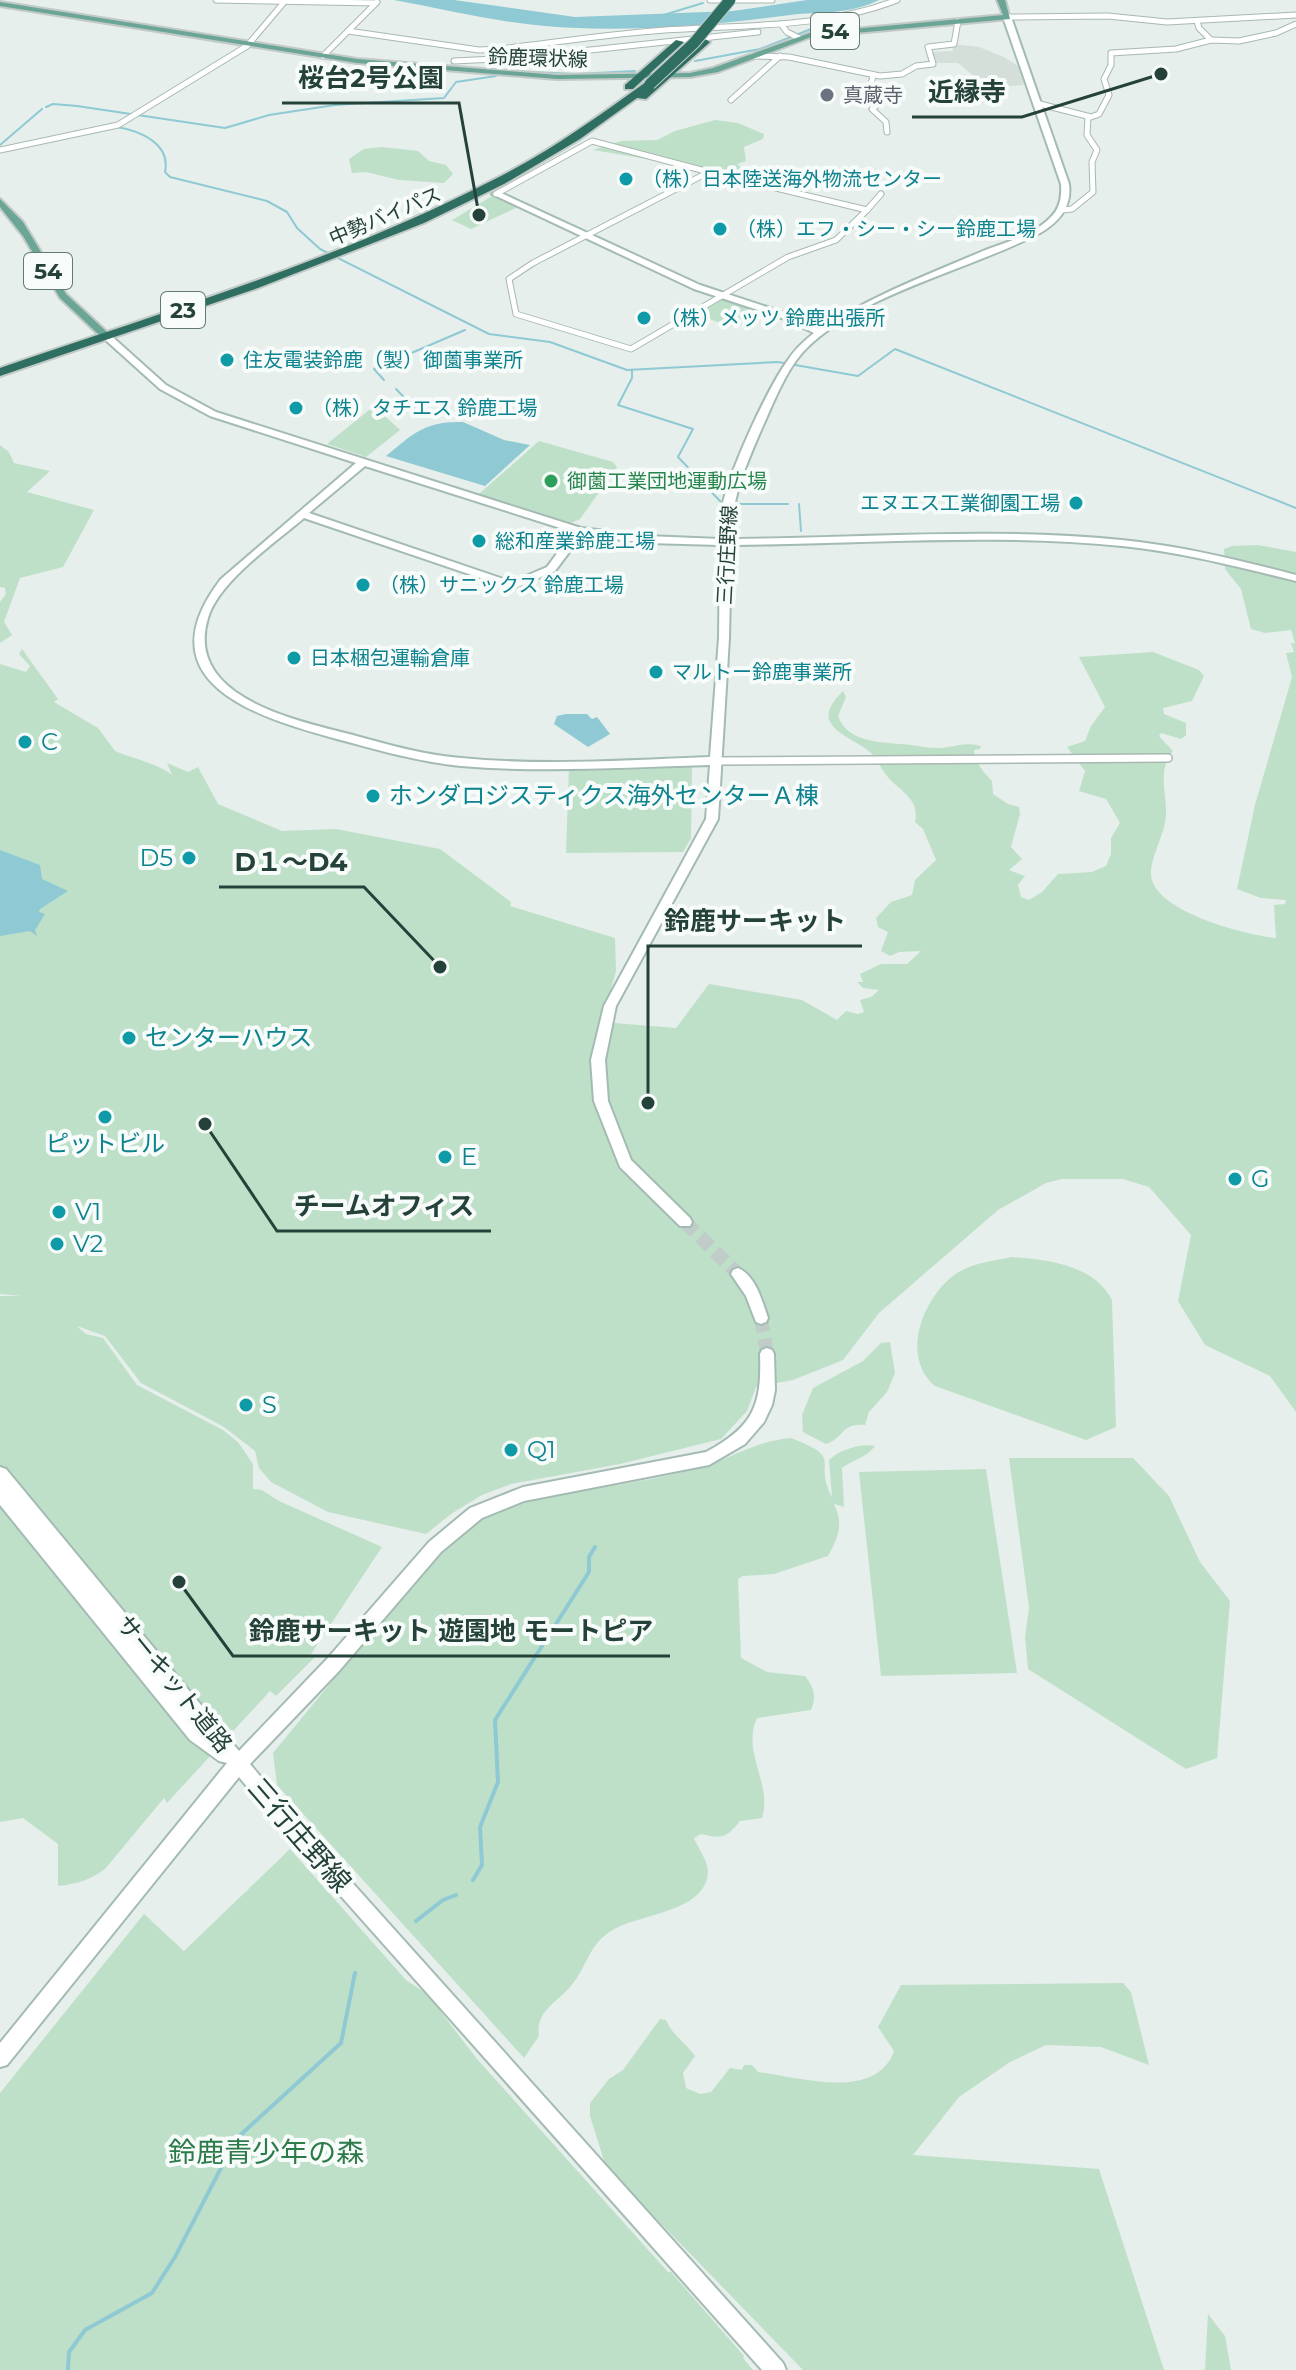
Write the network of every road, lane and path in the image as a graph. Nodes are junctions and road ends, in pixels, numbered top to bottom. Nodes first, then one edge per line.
1 (216, 0) edge
2 (286, 0) edge
3 (710, 0) edge
4 (716, 0) edge
5 (730, 0) edge
6 (737, 0) edge
7 (756, 0) edge
8 (772, 0) edge
9 (897, 0) edge
10 (1001, 0) edge
11 (377, 2) edge
12 (0, 4) edge
13 (1296, 15) edge
14 (1007, 17) junction
15 (958, 21) junction
16 (1197, 21) junction
17 (1296, 24) edge
18 (783, 26) junction
19 (348, 31) junction
20 (1282, 31) junction
21 (1296, 35) edge
22 (796, 36) junction
23 (1211, 40) junction
24 (247, 46) junction
25 (479, 50) junction
26 (323, 56) junction
27 (752, 56) junction
28 (780, 56) junction
29 (454, 61) junction
30 (461, 71) junction
31 (671, 75) junction
32 (643, 76) junction
33 (873, 76) junction
34 (731, 100) dead end
35 (1036, 103) junction
36 (1088, 117) junction
37 (887, 132) dead end
38 (566, 147) junction
39 (0, 150) edge
40 (711, 171) junction
41 (496, 194) joint
42 (881, 194) dead end
43 (0, 202) edge
44 (867, 210) junction
45 (1062, 210) junction
46 (392, 233) junction
47 (586, 235) junction
48 (721, 294) junction
49 (821, 333) junction
50 (105, 335) junction
51 (0, 372) edge
52 (362, 463) junction
53 (301, 514) junction
54 (579, 531) junction
55 (726, 543) junction
56 (1296, 582) edge
57 (1168, 758) dead end
58 (716, 761) junction
59 (685, 1222) tunnel mouth
60 (738, 1274) tunnel mouth
61 (761, 1318) tunnel mouth
62 (767, 1354) tunnel mouth
63 (0, 1474) edge
64 (0, 1493) edge
65 (238, 1764) junction
66 (0, 2058) edge
67 (776, 2370) edge

1 - 2 street
2 - 11 street
2 - 24 street
3 - 7 street
4 - 32 highway
5 - 38 highway, 23, bridge
6 - 31 highway
7 - 8 street
9 - 18 street
10 - 14 main road
11 - 19 street
12 - 24 main road, 鈴鹿環状線 / 54
13 - 16 street
14 - 15 main road, 鈴鹿環状線 / 54
14 - 16 street
14 - 35 street
15 - 22 main road, 鈴鹿環状線 / 54
15 - 33 street
16 - 23 street
17 - 20 street
18 - 22 street
18 - 25 street
18 - 29 street
19 - 25 street
19 - 26 street
20 - 21 street
20 - 23 street
22 - 27 main road, 鈴鹿環状線 / 54
23 - 36 street
24 - 26 main road, 鈴鹿環状線 / 54
24 - 39 street
25 - 29 street
26 - 30 main road, 鈴鹿環状線 / 54
27 - 28 street
27 - 31 main road, 鈴鹿環状線 / 54
28 - 33 street
28 - 34 street
29 - 30 street
30 - 32 main road, 鈴鹿環状線 / 54
31 - 32 main road, 鈴鹿環状線 / 54
31 - 38 highway, 23
32 - 46 highway
33 - 37 street
35 - 36 street
35 - 45 street
36 - 45 street
38 - 46 highway, 中勢バイパス / 23
40 - 41 street
40 - 44 street
40 - 47 street
41 - 47 street
42 - 44 street
43 - 50 main road, 54
44 - 48 street
45 - 49 street, 三行庄野線
46 - 50 highway, 中勢バイパス / 23
47 - 48 street
47 - 48 street
48 - 49 street
49 - 55 street, 三行庄野線
50 - 51 highway, 中勢バイパス / 23
50 - 52 street
52 - 53 street
52 - 54 street
53 - 54 street
53 - 58 street
54 - 55 street
55 - 56 street
55 - 58 street, 三行庄野線
57 - 58 street
58 - 59 street, 三行庄野線
60 - 61 street
62 - 65 street, 三行庄野線
63 - 65 street, サーキット道路
64 - 65 street, サーキット道路
65 - 66 street
65 - 67 street, 三行庄野線

